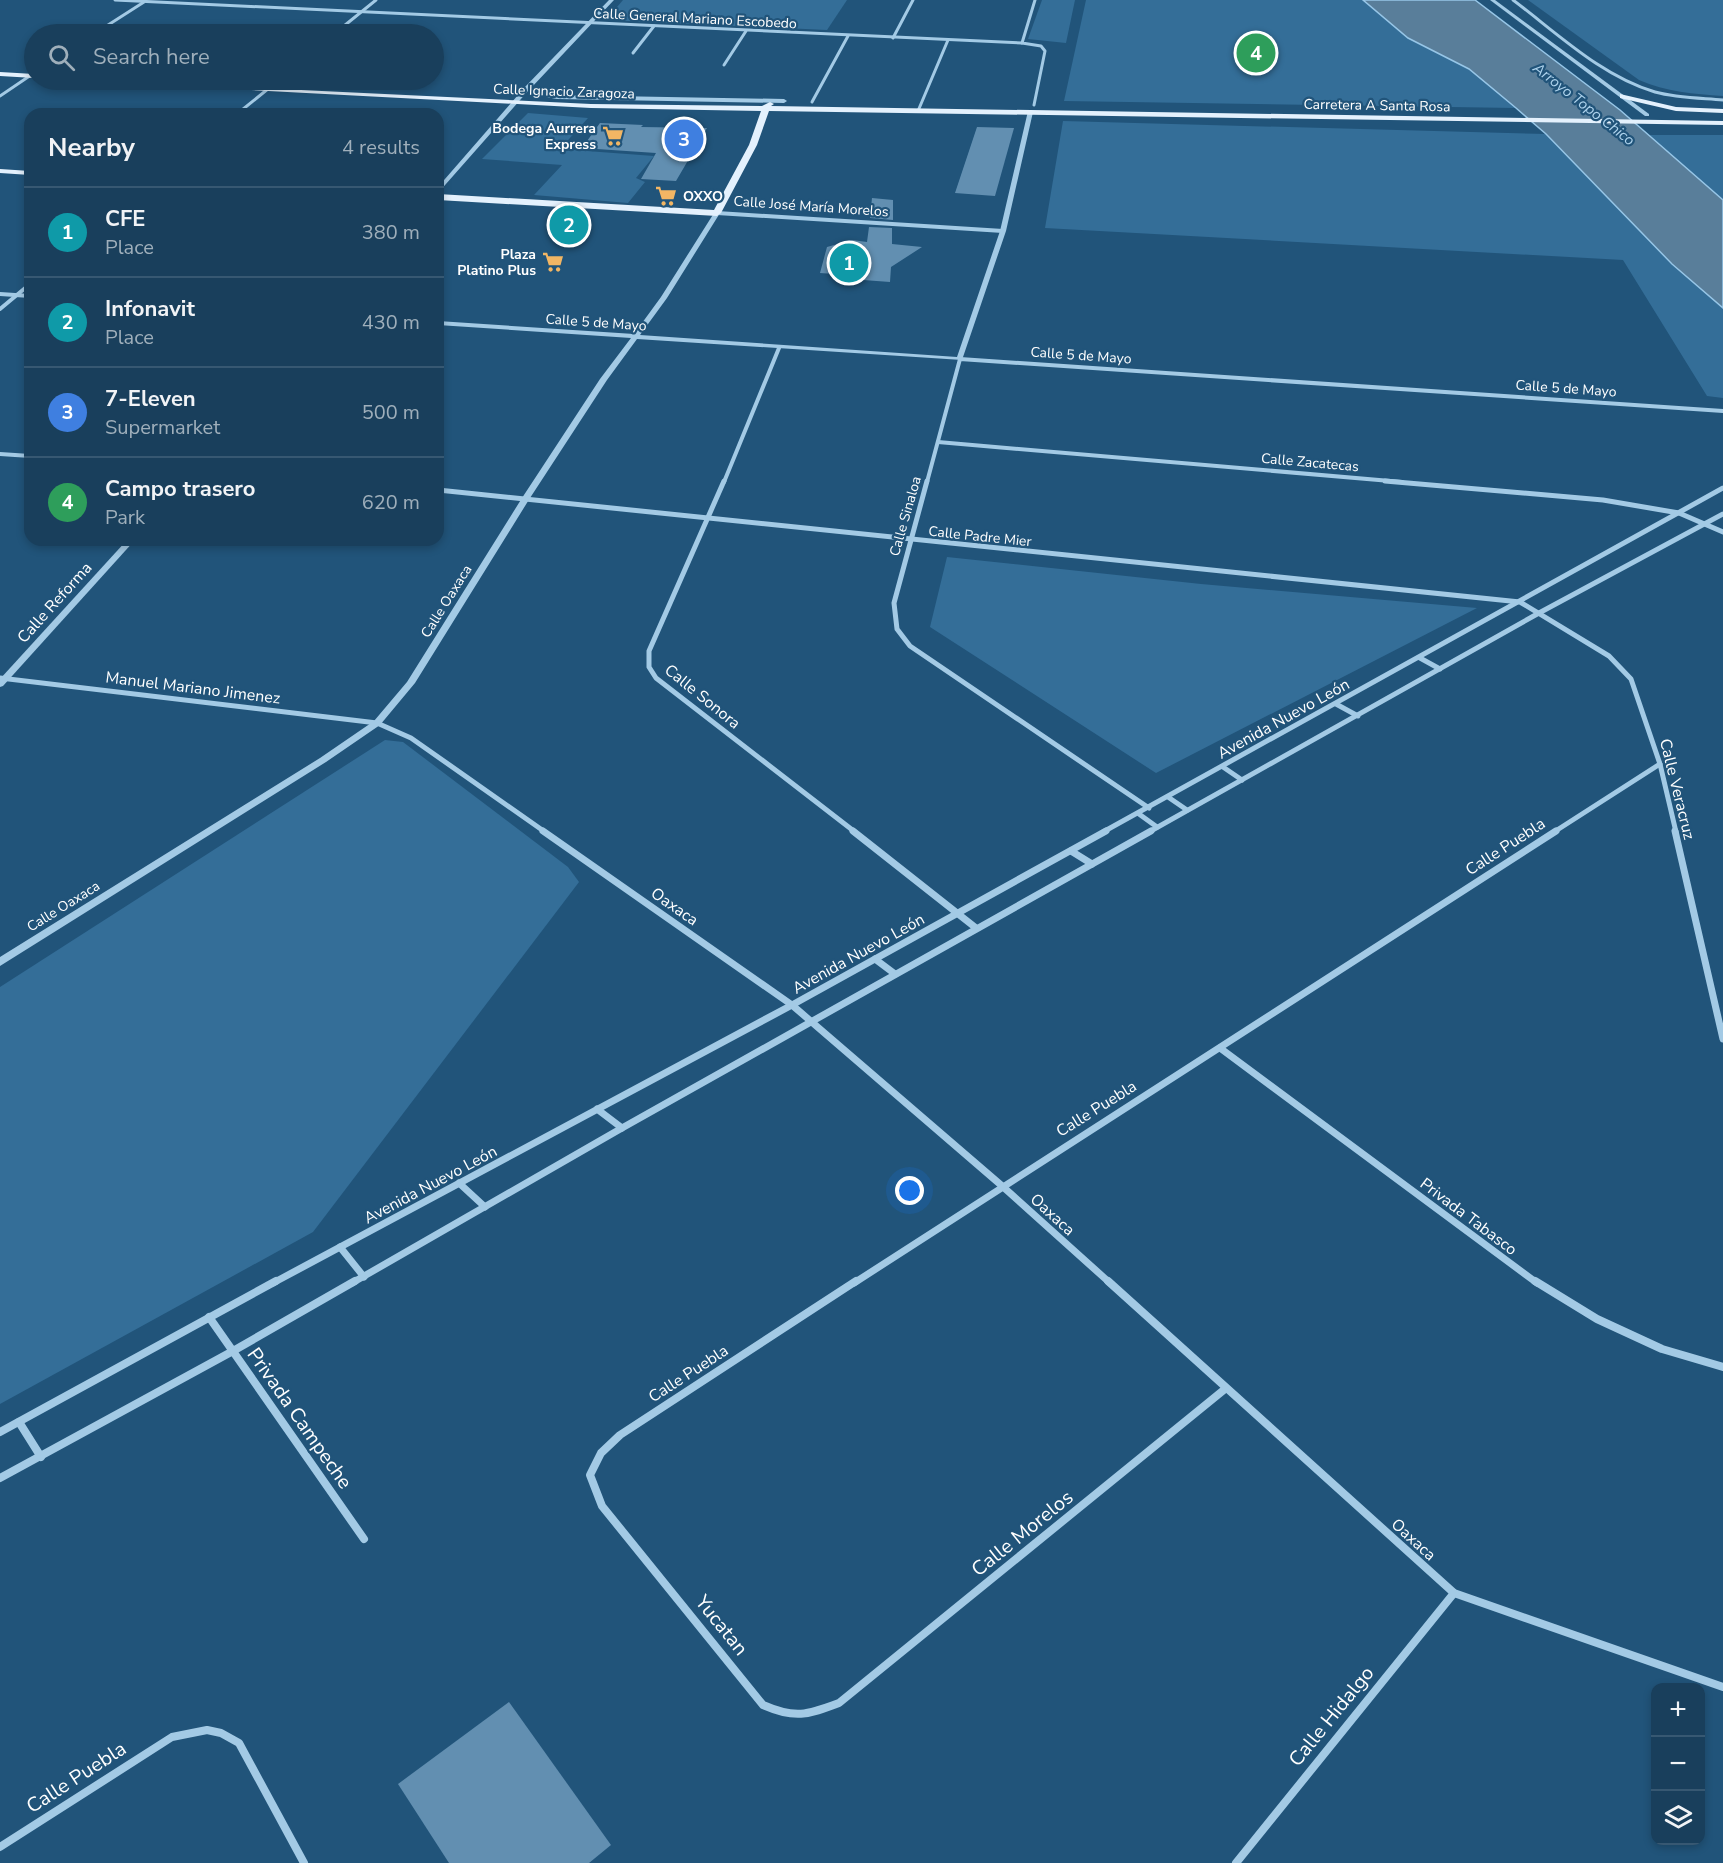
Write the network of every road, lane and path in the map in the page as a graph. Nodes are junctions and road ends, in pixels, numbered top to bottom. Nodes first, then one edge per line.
1 (115, 0) edge
2 (376, 0) edge
3 (612, 0) edge
4 (913, 0) edge
5 (1035, 0) edge
6 (1492, 0) edge
7 (1513, 0) edge
8 (147, 1) edge
9 (361, 12) junction
10 (110, 24) edge
11 (346, 24) edge
12 (591, 24) junction
13 (654, 26) junction
14 (746, 31) junction
15 (848, 36) junction
16 (893, 38) junction
17 (948, 40) junction
18 (1022, 43) junction
19 (633, 53) dead end
20 (724, 65) dead end
21 (0, 74) edge
22 (24, 75) edge
23 (24, 81) edge
24 (527, 88) junction
25 (266, 90) edge
26 (285, 90) edge
27 (0, 96) edge
28 (1623, 96) junction
29 (751, 100) junction
30 (1723, 100) edge
31 (784, 101) junction
32 (812, 102) junction
33 (514, 103) junction
34 (920, 107) junction
35 (244, 108) edge
36 (1032, 108) junction
37 (748, 109) junction
38 (766, 110) junction
39 (1723, 113) edge
40 (1647, 114) junction
41 (1723, 123) edge
42 (0, 171) edge
43 (24, 172) edge
44 (444, 184) edge
45 (444, 196) edge
46 (717, 213) junction
47 (1003, 231) junction
48 (24, 289) edge
49 (0, 294) edge
50 (17, 295) junction
51 (24, 296) edge
52 (0, 309) edge
53 (444, 323) edge
54 (637, 336) junction
55 (967, 340) junction
56 (779, 348) junction
57 (923, 356) junction
58 (960, 359) junction
59 (1723, 411) edge
60 (938, 442) junction
61 (0, 454) edge
62 (24, 456) edge
63 (1723, 488) edge
64 (444, 491) edge
65 (526, 498) junction
66 (1678, 513) junction
67 (1723, 514) edge
68 (709, 518) junction
69 (1706, 525) junction
70 (1723, 532) edge
71 (911, 541) junction
72 (125, 546) edge
73 (1520, 602) junction
74 (1539, 613) junction
75 (1420, 658) junction
76 (1440, 669) junction
77 (2, 680) edge
78 (1336, 704) junction
79 (1358, 716) junction
80 (377, 723) junction
81 (1660, 764) junction
82 (1223, 767) junction
83 (1242, 780) junction
84 (1168, 797) junction
85 (1149, 808) junction
86 (1187, 810) junction
87 (1139, 814) junction
88 (1157, 827) junction
89 (1071, 851) junction
90 (1092, 864) junction
91 (959, 913) junction
92 (976, 928) junction
93 (875, 959) junction
94 (0, 962) edge
95 (895, 974) junction
96 (792, 1005) junction
97 (811, 1021) junction
98 (1723, 1039) edge
99 (1220, 1048) junction
100 (597, 1109) junction
101 (622, 1128) junction
102 (459, 1183) junction
103 (1001, 1185) junction
104 (485, 1208) junction
105 (340, 1247) junction
106 (364, 1276) junction
107 (209, 1317) junction
108 (233, 1351) junction
109 (1723, 1367) edge
110 (1225, 1389) junction
111 (19, 1422) junction
112 (0, 1432) edge
113 (41, 1457) junction
114 (0, 1478) edge
115 (602, 1506) joint
116 (364, 1539) dead end
117 (1454, 1593) junction
118 (1723, 1687) edge
119 (839, 1703) joint
120 (0, 1847) edge
121 (304, 1863) edge
122 (1236, 1863) edge

1 - 8 street, Calle General Mariano Escobedo
2 - 9 street
3 - 12 street
4 - 16 street
5 - 18 street
6 - 28 street
7 - 30 street
8 - 9 street, Calle General Mariano Escobedo
8 - 10 street
9 - 11 street
9 - 12 street, Calle General Mariano Escobedo
12 - 13 street, Calle General Mariano Escobedo
12 - 24 street
13 - 14 street, Calle General Mariano Escobedo
13 - 19 street
14 - 15 street, Calle General Mariano Escobedo
14 - 20 street
15 - 16 street, Calle General Mariano Escobedo
15 - 32 street
16 - 17 street, Calle General Mariano Escobedo
17 - 18 street, Calle General Mariano Escobedo
17 - 34 street
18 - 36 street
21 - 22 main road
23 - 27 street
24 - 29 street, Calle Ignacio Zaragoza
24 - 33 street
25 - 35 street
26 - 33 main road, Calle Ignacio Zaragoza
28 - 39 main road
28 - 40 street
29 - 31 street, Calle Ignacio Zaragoza
29 - 37 main road
31 - 32 main road, Calle Ignacio Zaragoza
31 - 38 main road
32 - 34 main road, Calle Ignacio Zaragoza
33 - 37 main road, Calle Ignacio Zaragoza
33 - 44 street
34 - 36 main road, Calle Ignacio Zaragoza
34 - 38 main road, Calle Ignacio Zaragoza
36 - 40 main road, Carretera A Santa Rosa
36 - 41 main road, Carretera A Santa Rosa
36 - 47 street, Calle Sinaloa
37 - 38 main road, Calle Ignacio Zaragoza
38 - 46 main road, Calle Oaxaca
39 - 40 main road, Carretera A Santa Rosa
42 - 43 main road
45 - 46 main road, Calle José María Morelos
46 - 47 street, Calle José María Morelos
46 - 54 street, Calle Oaxaca
47 - 55 street, Calle Sinaloa
48 - 50 street
49 - 50 street
50 - 51 street
50 - 52 street
53 - 54 street, Calle 5 de Mayo
54 - 56 street, Calle 5 de Mayo
54 - 65 street, Calle Oaxaca
55 - 57 street
55 - 58 street, Calle Sinaloa
56 - 57 street, Calle 5 de Mayo
56 - 68 street, Calle Sonora
57 - 58 street, Calle 5 de Mayo
58 - 59 street, Calle 5 de Mayo
58 - 60 street, Calle Sinaloa
60 - 66 street, Calle Zacatecas
60 - 71 street, Calle Sinaloa
61 - 62 street
63 - 66 street, Avenida Nuevo León
64 - 65 street, Calle Padre Mier
65 - 68 street, Calle Padre Mier
65 - 80 street, Calle Oaxaca
66 - 69 street, Calle Zacatecas
66 - 73 street, Avenida Nuevo León
67 - 69 street
68 - 71 street, Calle Padre Mier
68 - 91 street, Calle Sonora
69 - 70 street, Calle Zacatecas
69 - 74 street
71 - 73 street, Calle Padre Mier
71 - 85 street, Calle Sinaloa
72 - 77 street, Calle Reforma
73 - 74 street, Calle Veracruz
73 - 75 street, Avenida Nuevo León
74 - 76 street
74 - 81 street, Calle Veracruz
75 - 76 street
75 - 78 street, Avenida Nuevo León
76 - 79 street
77 - 80 street, Manuel Mariano Jimenez
78 - 79 street
78 - 82 street, Avenida Nuevo León
79 - 83 street
80 - 94 street, Calle Oaxaca
80 - 96 street, Oaxaca
81 - 98 street, Calle Veracruz
81 - 99 street, Calle Puebla
82 - 83 street
82 - 84 street, Avenida Nuevo León
83 - 86 street
84 - 85 street, Avenida Nuevo León
84 - 86 street
85 - 87 street, Avenida Nuevo León
86 - 88 street
87 - 88 street
87 - 89 street, Avenida Nuevo León
88 - 90 street
89 - 90 street
89 - 91 street, Avenida Nuevo León
90 - 92 street
91 - 92 street
91 - 93 street, Avenida Nuevo León
92 - 95 street
93 - 95 street
93 - 96 street, Avenida Nuevo León
95 - 97 street
96 - 97 street, Oaxaca
96 - 100 street, Avenida Nuevo León
97 - 101 street
97 - 103 street, Oaxaca
99 - 103 street, Calle Puebla
99 - 109 street, Privada Tabasco
100 - 101 street
100 - 102 street, Avenida Nuevo León
101 - 104 street
102 - 104 street
102 - 105 street, Avenida Nuevo León
103 - 110 street, Oaxaca
103 - 115 street, Calle Puebla
104 - 106 street
105 - 106 street
105 - 107 street, Avenida Nuevo León
106 - 108 street
107 - 108 street, Privada Campeche
107 - 111 street, Avenida Nuevo León
108 - 113 street
108 - 116 street, Privada Campeche
110 - 117 street, Oaxaca
110 - 119 street, Calle Morelos
111 - 112 street, Avenida Nuevo León
111 - 113 street
113 - 114 street
115 - 119 street, Yucatan
117 - 118 street, Oaxaca
117 - 122 street, Calle Hidalgo
120 - 121 street, Calle Puebla

